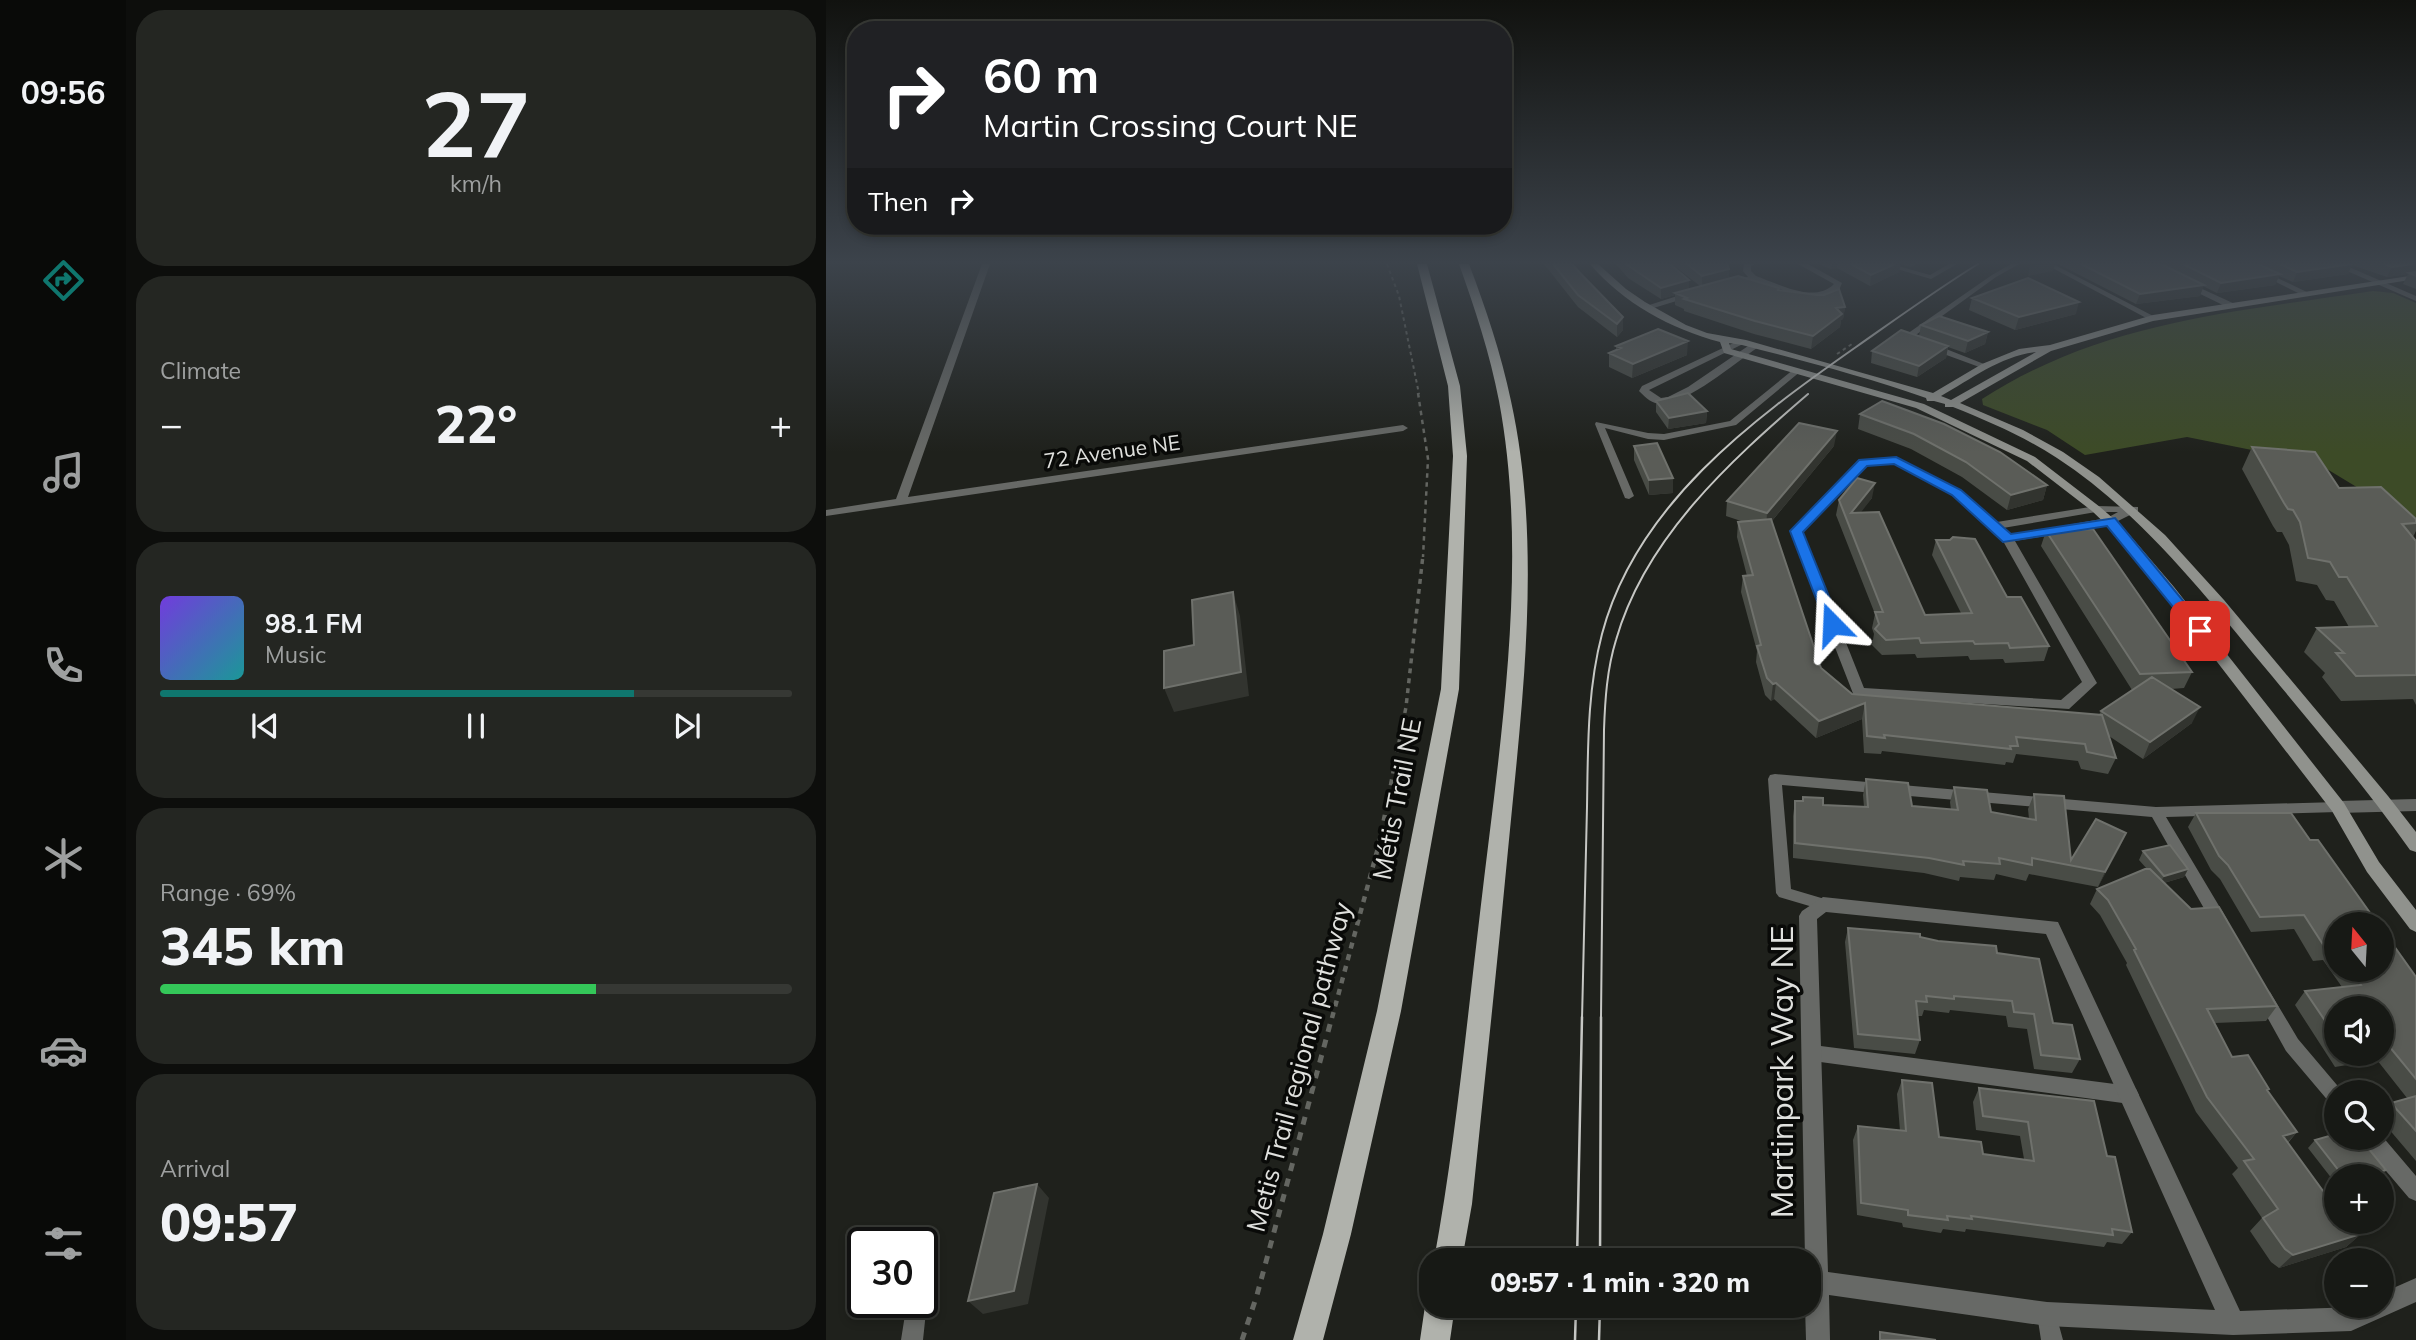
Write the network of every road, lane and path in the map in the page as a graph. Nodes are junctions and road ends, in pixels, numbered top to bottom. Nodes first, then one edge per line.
1 (964, 327) edge
2 (1405, 327) edge
3 (1440, 327) edge
4 (1488, 327) edge
5 (1684, 327) edge
6 (1923, 327) edge
7 (2119, 327) edge
8 (1852, 344) dead end
9 (1726, 346) junction
10 (1754, 346) junction
11 (2051, 348) junction
12 (1741, 355) junction
13 (1829, 360) dead end
14 (1985, 366) junction
15 (1797, 371) junction
16 (1935, 396) junction
17 (1953, 403) junction
18 (1920, 406) junction
19 (1937, 412) junction
20 (1403, 428) dead end
21 (1629, 496) dead end
22 (901, 502) junction
23 (2096, 509) junction
24 (2134, 509) junction
25 (826, 513) edge
26 (2110, 521) junction
27 (1996, 526) junction
28 (2008, 539) junction
29 (2416, 806) edge
30 (2338, 807) junction
31 (2390, 807) junction
32 (2156, 812) junction
33 (2416, 845) edge
34 (1823, 904) junction
35 (2416, 924) edge
36 (2231, 940) edge
37 (2258, 987) edge
38 (1813, 1053) junction
39 (2324, 1083) edge
40 (2130, 1095) junction
41 (2381, 1150) edge
42 (2416, 1191) edge
43 (1450, 1248) edge
44 (1816, 1248) edge
45 (1821, 1283) edge
46 (2416, 1290) edge
47 (2047, 1314) junction
48 (915, 1318) edge
49 (1438, 1318) edge
50 (1818, 1318) edge
51 (2233, 1323) junction
52 (912, 1340) edge
53 (1242, 1340) edge
54 (1308, 1340) edge
55 (1434, 1340) edge
56 (1818, 1340) edge
57 (2052, 1340) edge

1 - 22 street
2 - 53 path, Metis Trail regional pathway
3 - 54 main road, Métis Trail NE
4 - 43 main road
5 - 9 street
6 - 14 lane
7 - 11 street
8 - 13 path
9 - 10 street
9 - 12 street
9 - 12 street
10 - 12 street
10 - 16 street
11 - 14 street
11 - 17 street
12 - 15 street
14 - 16 street
15 - 18 street
15 - 21 lane
16 - 17 street
16 - 18 street
17 - 19 street
17 - 24 street
18 - 19 street
19 - 23 street
20 - 22 street, 72 Avenue NE
22 - 25 street, 72 Avenue NE
23 - 24 street
23 - 26 street
23 - 27 street
24 - 26 street
24 - 31 street
26 - 28 street
26 - 30 street
27 - 28 street
27 - 28 street
29 - 31 street
30 - 31 street
30 - 32 lane
30 - 35 street
31 - 33 street
32 - 34 lane
32 - 36 lane
34 - 38 street, Martinpark Way NE
34 - 40 street, Martinpark Way NE
37 - 39 lane
38 - 40 lane
38 - 44 street, Martinpark Way NE
40 - 51 street, Martinpark Way NE
41 - 42 lane
45 - 47 street
46 - 51 street
47 - 51 street
47 - 57 lane
48 - 52 lane
49 - 55 main road
50 - 56 street, Martinpark Way NE

